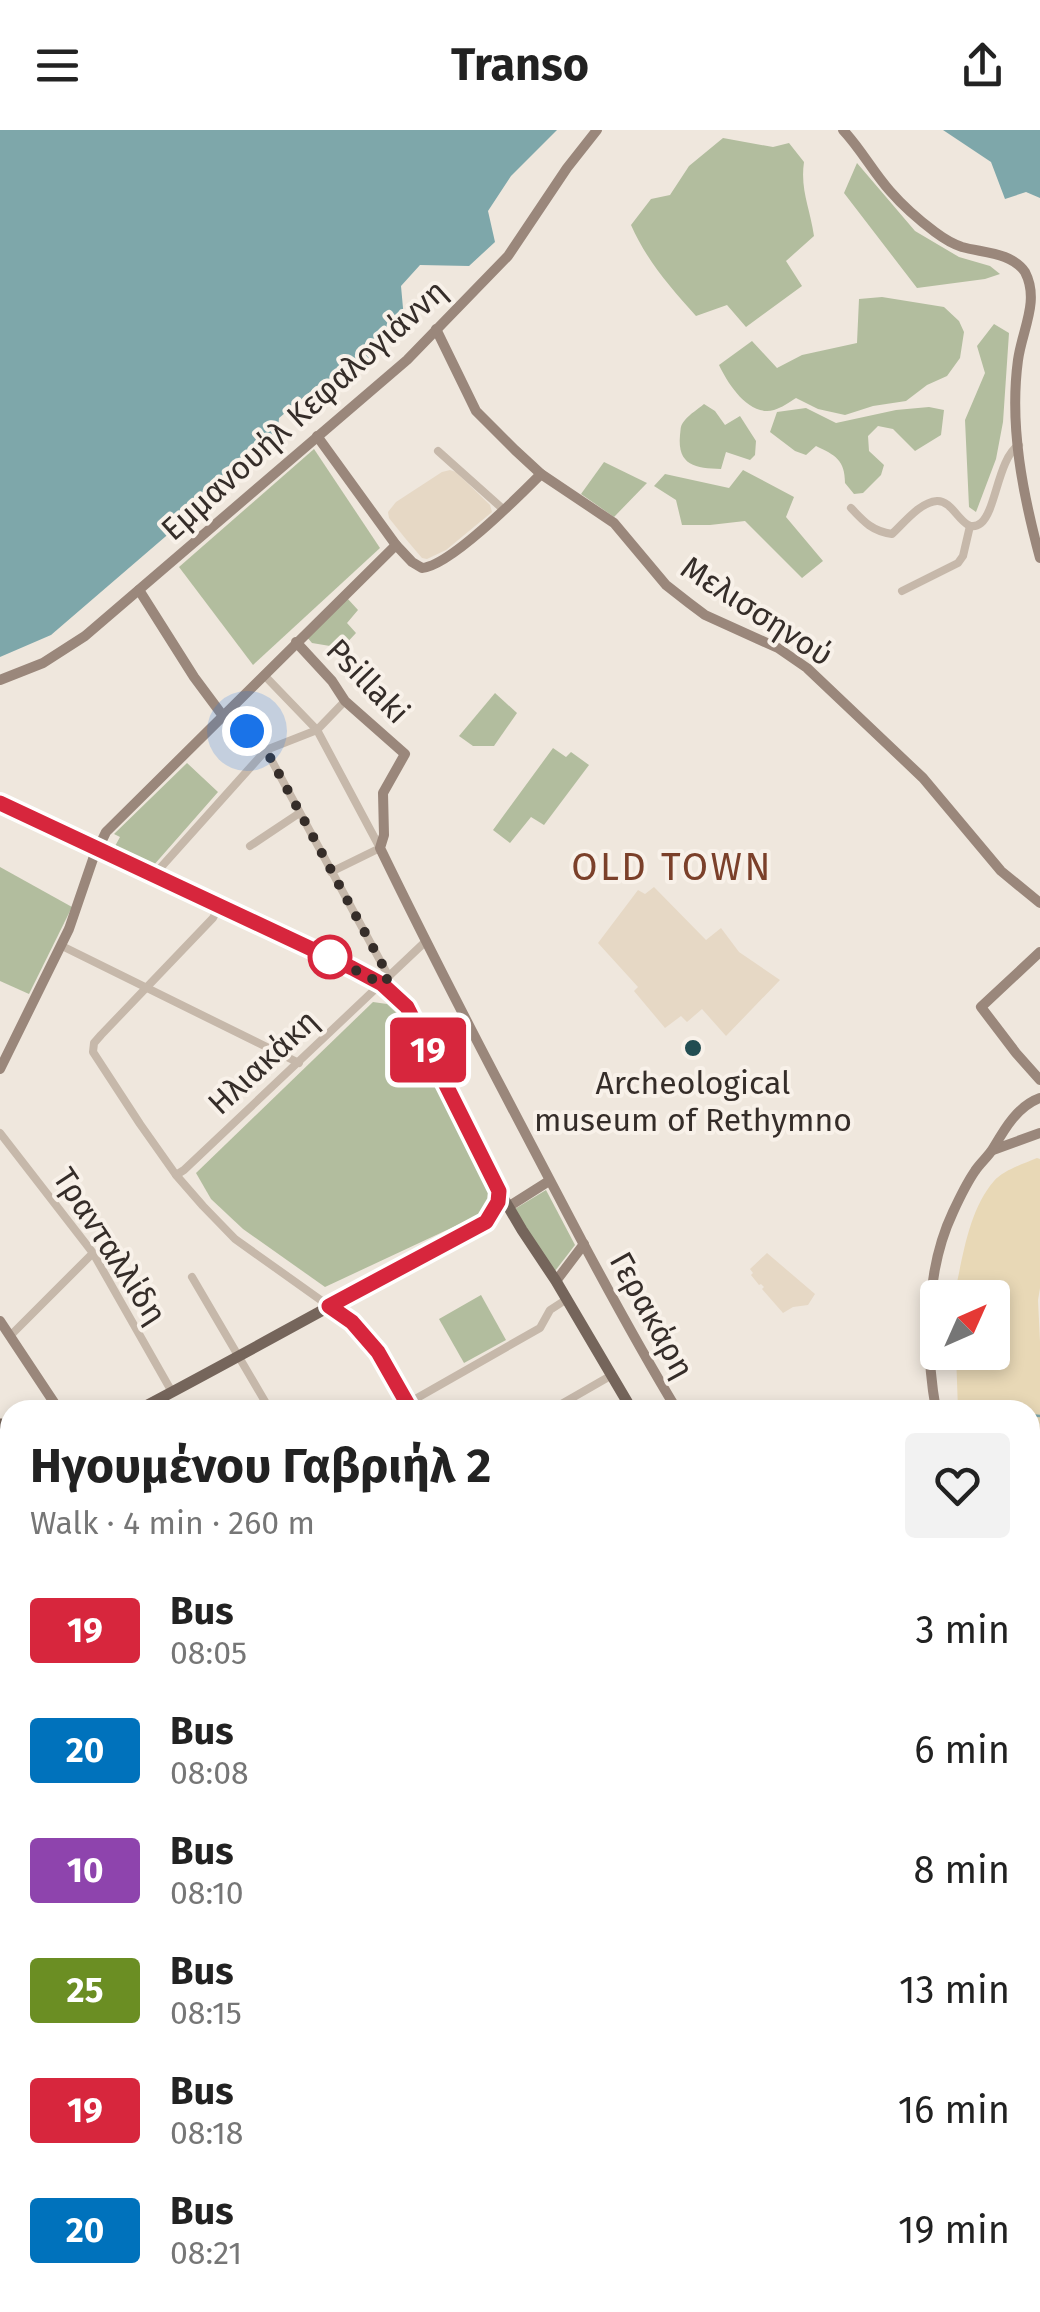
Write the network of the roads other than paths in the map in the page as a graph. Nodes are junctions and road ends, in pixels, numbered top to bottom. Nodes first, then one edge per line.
1 (597, 130) edge
2 (842, 130) edge
3 (436, 328) junction
4 (317, 436) junction
5 (1019, 444) junction
6 (438, 452) dead end
7 (541, 474) junction
8 (850, 508) dead end
9 (504, 510) junction
10 (970, 526) junction
11 (396, 545) junction
12 (1040, 558) edge
13 (142, 588) junction
14 (902, 591) dead end
15 (296, 642) junction
16 (264, 675) junction
17 (0, 680) edge
18 (345, 702) junction
19 (225, 713) junction
20 (317, 730) junction
21 (266, 750) junction
22 (0, 803) edge
23 (298, 814) junction
24 (250, 846) dead end
25 (380, 848) junction
26 (97, 850) junction
27 (331, 872) junction
28 (154, 875) junction
29 (1040, 903) edge
30 (220, 904) junction
31 (425, 942) junction
32 (62, 946) junction
33 (1040, 952) edge
34 (386, 980) junction
35 (146, 987) junction
36 (471, 1032) junction
37 (431, 1054) junction
38 (299, 1063) junction
39 (0, 1069) edge
40 (1040, 1080) edge
41 (1040, 1098) edge
42 (1040, 1132) edge
43 (0, 1133) edge
44 (993, 1150) junction
45 (176, 1175) junction
46 (549, 1181) junction
47 (499, 1191) junction
48 (508, 1207) junction
49 (486, 1222) junction
50 (522, 1230) junction
51 (584, 1244) junction
52 (93, 1253) junction
53 (192, 1277) dead end
54 (556, 1280) junction
55 (568, 1300) junction
56 (329, 1306) junction
57 (0, 1321) edge
58 (10, 1336) junction
59 (239, 1358) junction
60 (612, 1375) junction
61 (172, 1392) junction
62 (49, 1394) junction
63 (48, 1400) edge
64 (53, 1400) edge
65 (157, 1400) edge
66 (264, 1400) edge
67 (401, 1400) edge
68 (418, 1400) edge
69 (568, 1400) edge
70 (626, 1400) edge
71 (672, 1400) edge
72 (934, 1400) edge

1 - 3 street, Εμμανουήλ Κεφαλογιάννη
2 - 5 street
3 - 4 street, Εμμανουήλ Κεφαλογιάννη
3 - 7 street, Μελισσηνού
4 - 11 street
4 - 13 street, Εμμανουήλ Κεφαλογιάννη
5 - 10 street
5 - 12 street
6 - 9 street
7 - 9 street
7 - 29 street, Μελισσηνού
8 - 10 street
9 - 11 street
10 - 14 street
11 - 15 street
13 - 17 street, Εμμανουήλ Κεφαλογιάννη
13 - 19 street
15 - 16 street
15 - 18 street, Psillaki
16 - 19 street
16 - 20 street
18 - 20 street
18 - 25 street, Psillaki
19 - 21 street
19 - 26 street
20 - 21 street
20 - 25 street
21 - 23 street
21 - 28 street
22 - 26 main road
23 - 24 street
23 - 27 street
25 - 27 street
25 - 31 street, Γερακάρη
26 - 28 main road
26 - 32 street
27 - 34 street
28 - 30 main road
30 - 34 main road
30 - 35 street
31 - 34 street, Ηλιακάκη
31 - 36 street, Γερακάρη
32 - 35 street
32 - 39 street
33 - 40 street
34 - 37 main road
34 - 38 street, Ηλιακάκη
35 - 38 street
35 - 45 street
36 - 37 street
36 - 46 street, Γερακάρη
37 - 47 main road
38 - 45 street, Ηλιακάκη
41 - 44 street
42 - 44 street
43 - 52 street, Τρανταλλίδη
44 - 72 street
45 - 56 street
46 - 48 street
46 - 51 street, Γερακάρη
47 - 48 main road
47 - 49 main road
48 - 50 main road
49 - 50 main road
49 - 56 main road
50 - 54 main road
51 - 54 street
51 - 71 street, Γερακάρη
52 - 58 street
52 - 61 street, Τρανταλλίδη
53 - 59 street
54 - 55 main road
55 - 60 main road
55 - 68 street
56 - 59 main road
56 - 67 main road
57 - 58 street
58 - 62 street
59 - 61 main road
59 - 66 street
60 - 69 street
60 - 70 main road
61 - 65 main road
62 - 63 street
62 - 64 street

